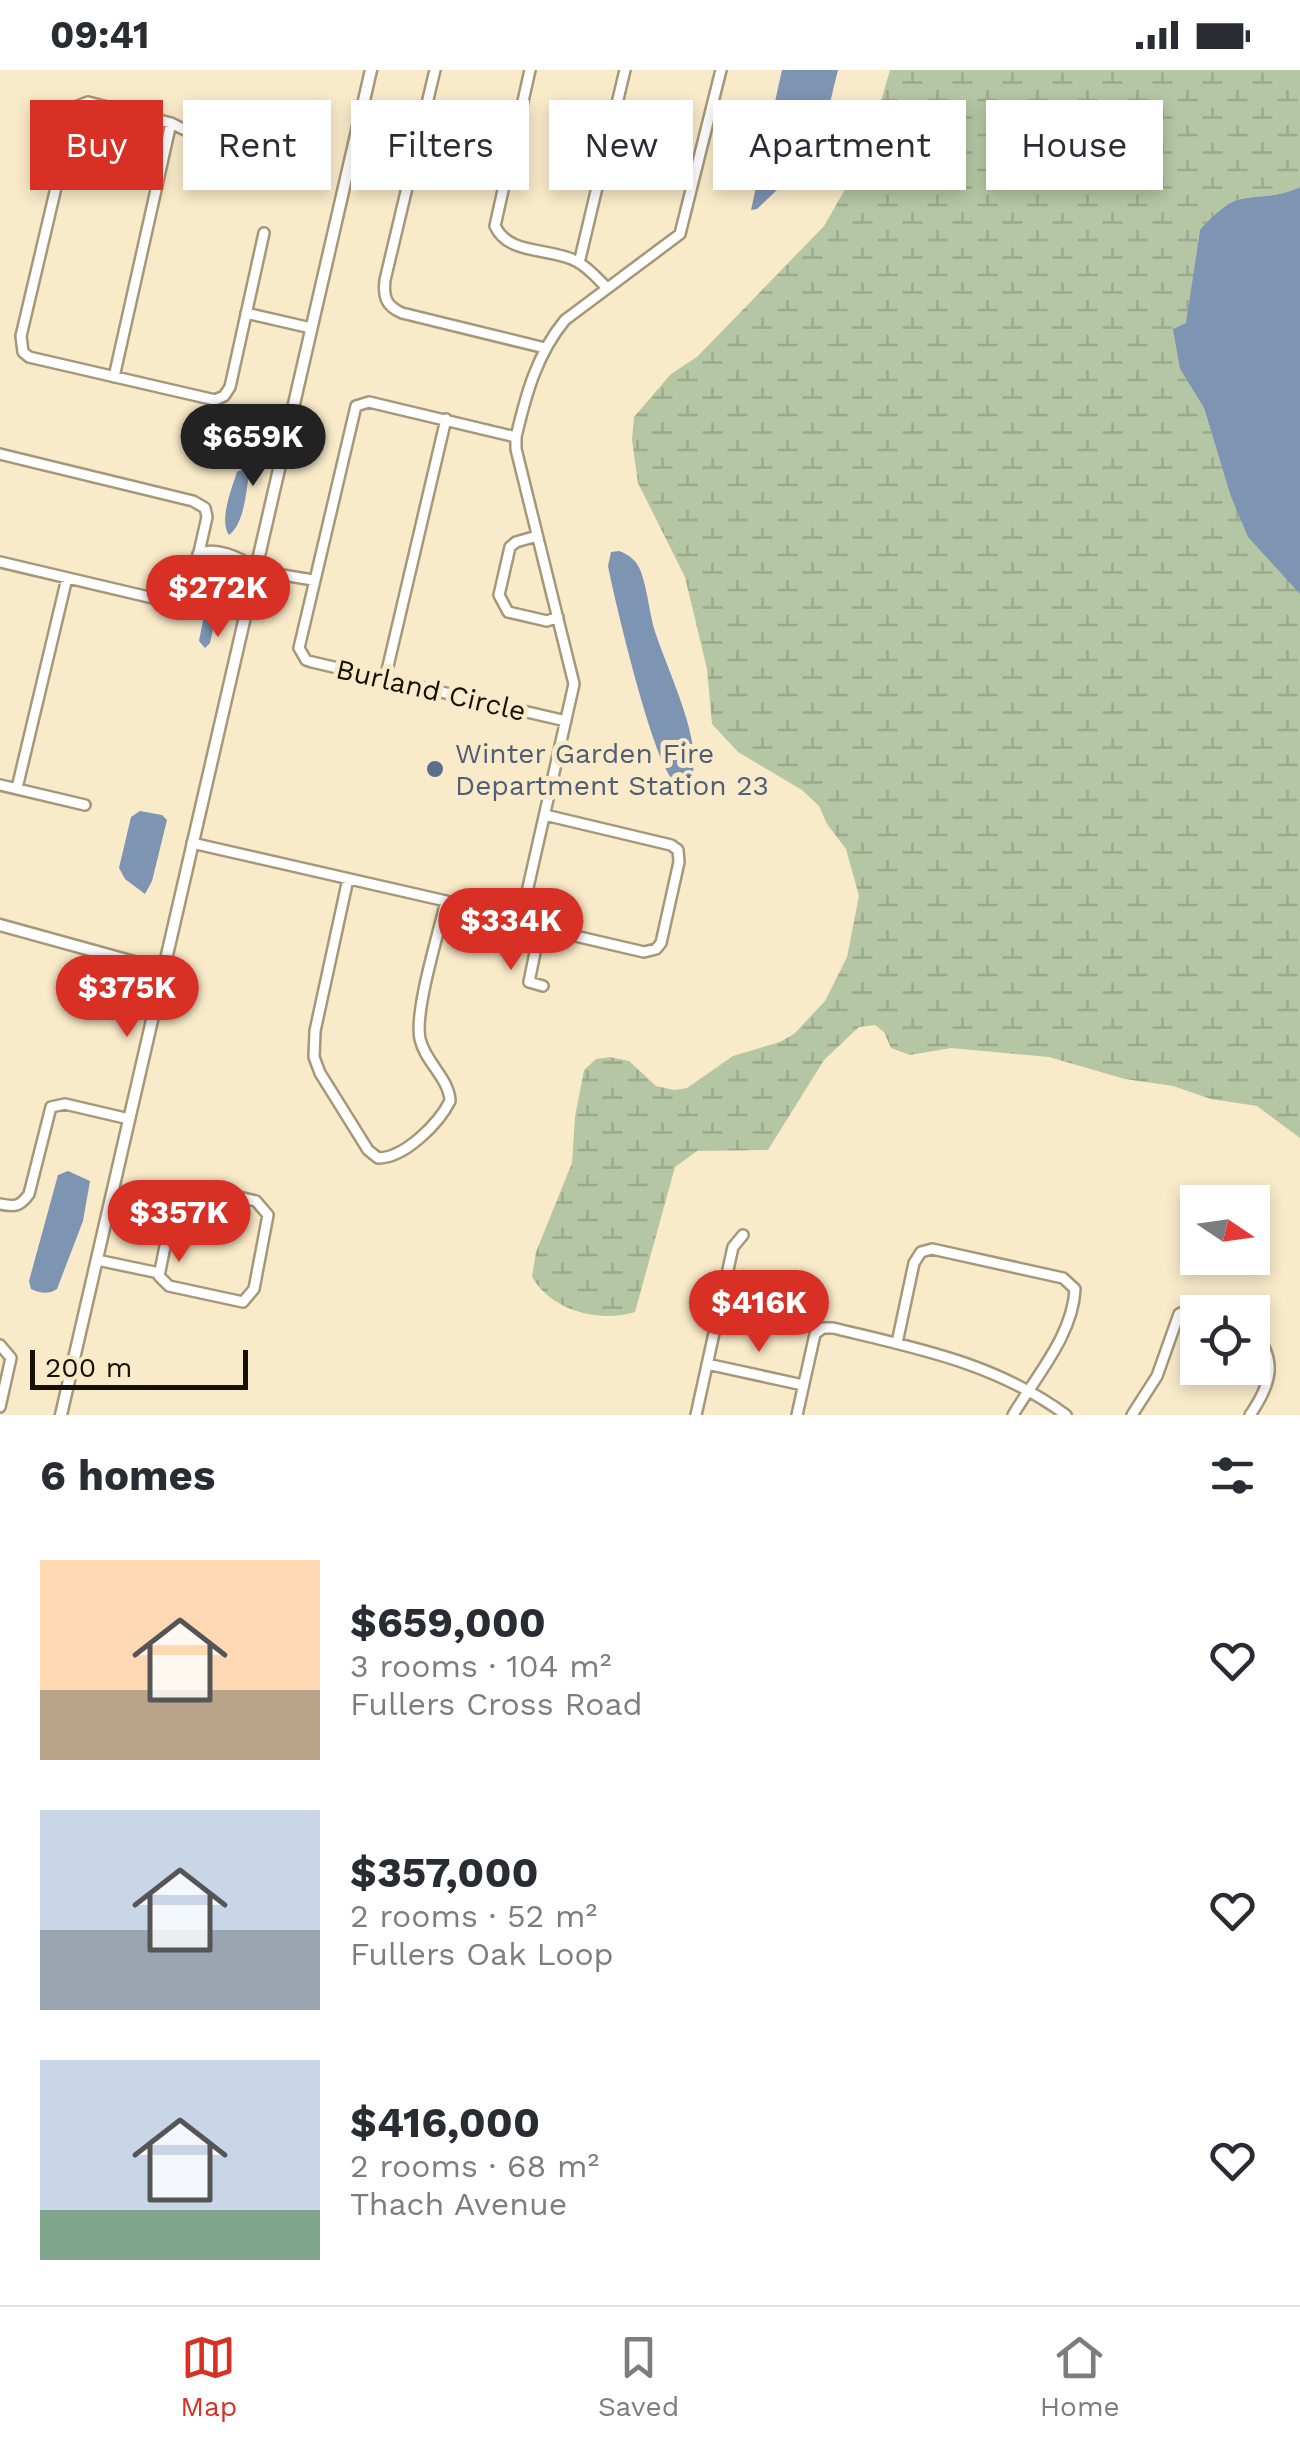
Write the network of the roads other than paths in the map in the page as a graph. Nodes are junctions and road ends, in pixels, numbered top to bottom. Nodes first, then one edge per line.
1 (371, 70) edge
2 (435, 70) edge
3 (530, 70) edge
4 (625, 70) edge
5 (721, 70) edge
6 (171, 123) junction
7 (183, 129) edge
8 (264, 233) dead end
9 (579, 262) junction
10 (607, 288) junction
11 (246, 313) junction
12 (312, 328) junction
13 (545, 348) junction
14 (114, 377) junction
15 (446, 419) junction
16 (516, 437) junction
17 (0, 454) edge
18 (538, 536) junction
19 (198, 554) junction
20 (0, 562) edge
21 (254, 568) junction
22 (68, 578) junction
23 (313, 580) junction
24 (558, 616) junction
25 (385, 679) junction
26 (566, 721) junction
27 (0, 784) edge
28 (17, 788) junction
29 (85, 805) dead end
30 (545, 814) junction
31 (192, 843) junction
32 (348, 879) junction
33 (446, 901) junction
34 (520, 923) junction
35 (0, 925) edge
36 (540, 928) junction
37 (163, 970) junction
38 (543, 986) dead end
39 (130, 1119) junction
40 (0, 1204) edge
41 (743, 1235) dead end
42 (97, 1260) junction
43 (159, 1273) junction
44 (1180, 1314) edge
45 (896, 1343) junction
46 (0, 1345) edge
47 (707, 1364) junction
48 (804, 1385) junction
49 (1268, 1385) edge
50 (1028, 1390) junction
51 (0, 1407) edge
52 (61, 1415) edge
53 (696, 1415) edge
54 (796, 1415) edge
55 (1014, 1415) edge
56 (1066, 1415) edge
57 (1132, 1415) edge
58 (1250, 1415) edge

1 - 12 street
2 - 13 street
3 - 9 street
4 - 9 street
5 - 10 street
6 - 7 street
6 - 14 street
6 - 14 street
8 - 11 street
9 - 10 street
10 - 13 street
11 - 12 street
11 - 14 street
12 - 21 street
13 - 16 street
15 - 16 street, Burland Circle
15 - 23 street, Burland Circle
15 - 25 street
16 - 18 street
17 - 19 street
18 - 24 street
18 - 24 street
19 - 21 street
19 - 22 street
20 - 22 street
21 - 23 street
21 - 31 street
22 - 28 street
23 - 25 street, Burland Circle
24 - 26 street
25 - 26 street, Burland Circle
26 - 30 street
27 - 28 street
28 - 29 street
30 - 34 street
30 - 36 street
31 - 32 street
31 - 37 street
32 - 33 street
32 - 33 street
33 - 34 street
34 - 36 street
35 - 37 street
36 - 38 street
37 - 39 street
39 - 40 street
39 - 42 street
41 - 47 street
42 - 43 street
42 - 52 street
43 - 43 street
44 - 57 street
45 - 48 street
45 - 50 street
45 - 50 street
46 - 51 street
47 - 48 street
47 - 53 street
48 - 54 street
49 - 58 street
50 - 55 street
50 - 56 street

